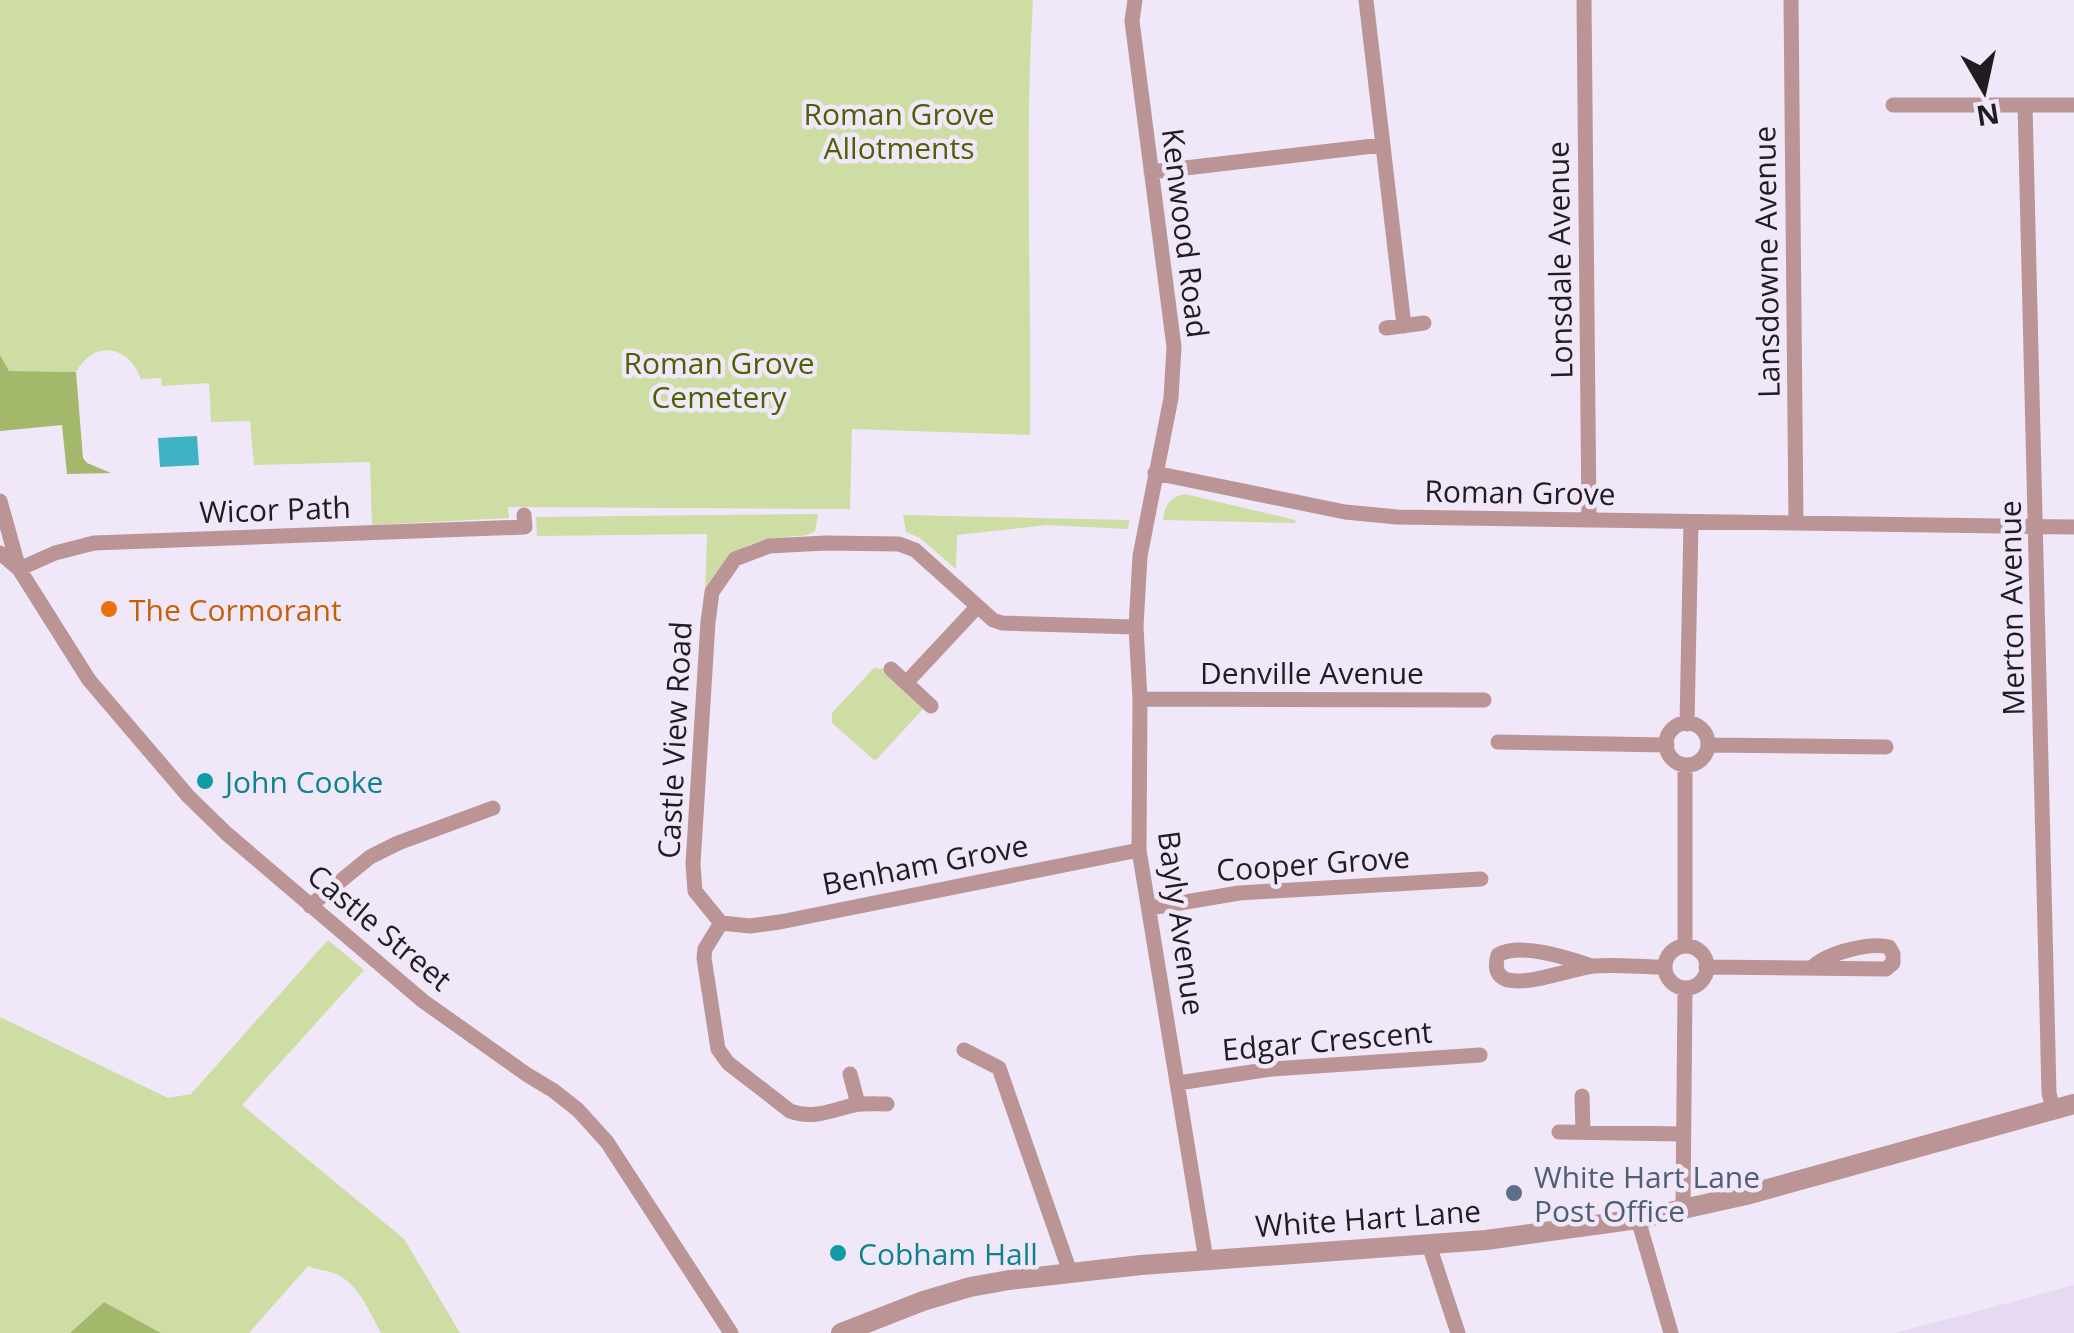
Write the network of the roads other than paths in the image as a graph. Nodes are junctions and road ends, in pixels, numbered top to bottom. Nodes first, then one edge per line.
1 (1135, 0) edge
2 (1366, 0) edge
3 (1584, 0) edge
4 (1791, 0) edge
5 (1893, 105) dead end
6 (2026, 105) junction
7 (2074, 105) edge
8 (1382, 145) junction
9 (1151, 172) junction
10 (1424, 323) dead end
11 (1404, 326) junction
12 (1386, 328) dead end
13 (1155, 472) junction
14 (0, 501) edge
15 (524, 515) dead end
16 (1589, 520) junction
17 (1691, 522) junction
18 (1796, 523) junction
19 (2074, 526) edge
20 (2036, 527) junction
21 (0, 553) edge
22 (19, 569) junction
23 (977, 607) junction
24 (1136, 628) junction
25 (891, 669) dead end
26 (906, 683) junction
27 (1140, 700) junction
28 (1484, 700) dead end
29 (931, 706) dead end
30 (1687, 724) junction
31 (1498, 742) dead end
32 (1666, 746) junction
33 (1708, 746) junction
34 (1886, 747) dead end
35 (1685, 765) junction
36 (493, 808) dead end
37 (1139, 850) junction
38 (1481, 879) dead end
39 (310, 906) junction
40 (1150, 908) junction
41 (721, 923) junction
42 (1685, 946) junction
43 (1592, 966) junction
44 (1664, 967) junction
45 (1706, 967) junction
46 (1813, 967) dead end
47 (1684, 988) junction
48 (964, 1050) dead end
49 (1480, 1055) dead end
50 (850, 1074) dead end
51 (1178, 1083) junction
52 (1582, 1096) dead end
53 (858, 1104) junction
54 (887, 1104) dead end
55 (2064, 1106) edge
56 (1559, 1132) dead end
57 (1583, 1132) junction
58 (1683, 1134) junction
59 (1683, 1210) junction
60 (1638, 1219) junction
61 (1430, 1245) junction
62 (1206, 1260) junction
63 (1070, 1272) junction
64 (732, 1333) edge
65 (841, 1333) edge
66 (1458, 1333) edge
67 (1671, 1333) edge

1 - 9 street, Kenwood Road
2 - 8 street
3 - 16 street, Lonsdale Avenue
4 - 18 street, Lansdowne Avenue
5 - 6 street
6 - 7 street
6 - 20 street, Merton Avenue
8 - 9 street
8 - 11 street
9 - 13 street, Kenwood Road
10 - 11 street
11 - 12 street
13 - 16 street, Roman Grove
13 - 24 street, Bayly Avenue
14 - 22 street
15 - 22 street, Wicor Path
16 - 17 street, Roman Grove
17 - 18 street, Roman Grove
17 - 30 street
18 - 20 street, Roman Grove
19 - 20 street, Roman Grove
20 - 55 street, Merton Avenue
21 - 22 street, Castle Street
22 - 39 street, Castle Street
23 - 24 street, Castle View Road
23 - 26 street
23 - 41 street, Castle View Road
24 - 27 street, Bayly Avenue
25 - 26 street
26 - 29 street
27 - 28 street, Denville Avenue
27 - 37 street, Bayly Avenue
30 - 32 street
30 - 33 street
31 - 32 street
32 - 35 street
33 - 34 street
33 - 35 street
35 - 42 street
36 - 39 street
37 - 40 street, Bayly Avenue
37 - 41 street, Benham Grove
38 - 40 street, Cooper Grove
39 - 64 street, Castle Street
40 - 51 street, Bayly Avenue
41 - 53 street
42 - 44 street
42 - 45 street
43 - 43 street
43 - 44 street
44 - 47 street
45 - 46 street
45 - 47 street
47 - 58 street
48 - 63 street
49 - 51 street, Edgar Crescent
50 - 53 street
51 - 62 street, Bayly Avenue
52 - 57 street
53 - 54 street
55 - 59 street, White Hart Lane
56 - 57 street
57 - 58 street
58 - 59 street
59 - 60 street, White Hart Lane
60 - 61 street, White Hart Lane
60 - 67 street
61 - 62 street, White Hart Lane
61 - 66 street
62 - 63 street, White Hart Lane
63 - 65 street, White Hart Lane

